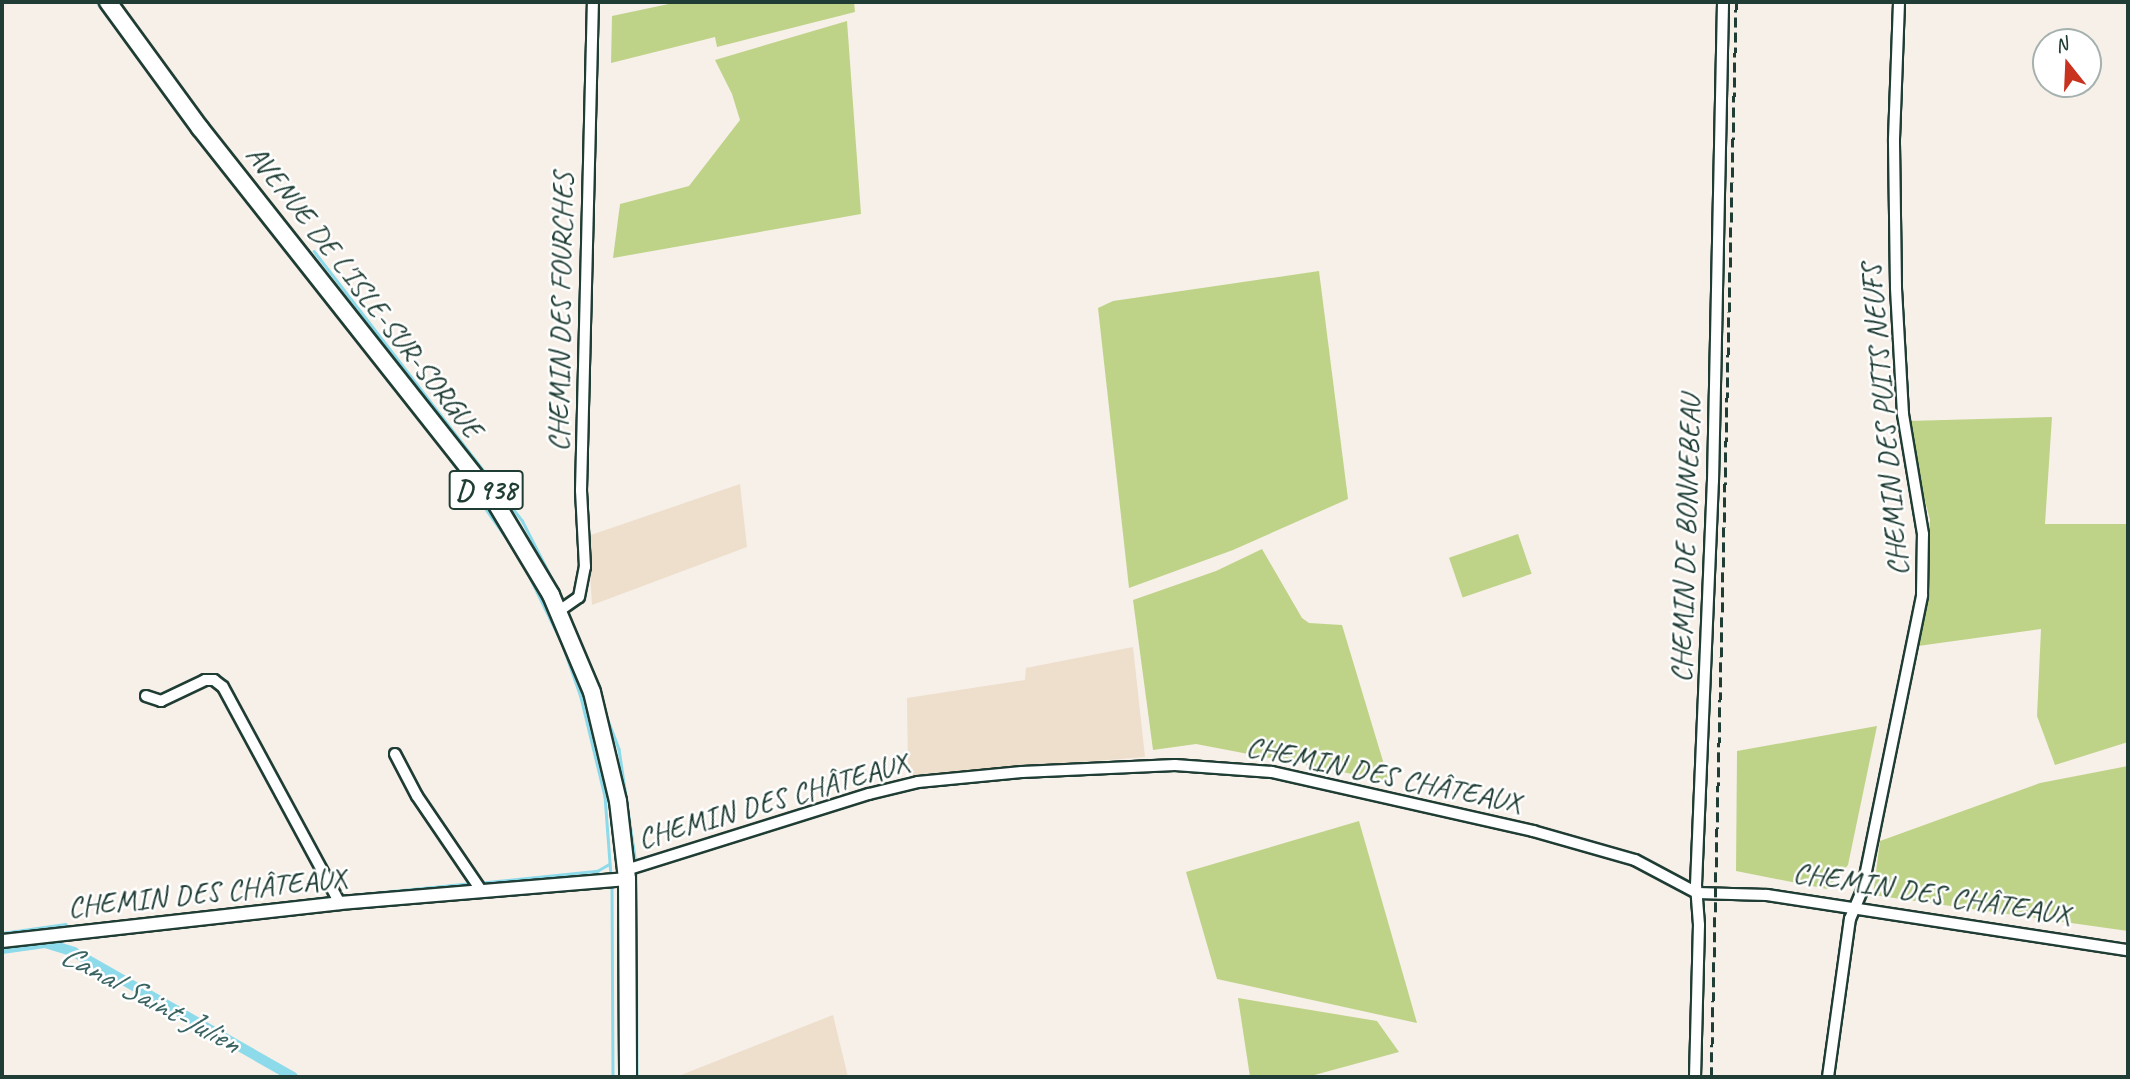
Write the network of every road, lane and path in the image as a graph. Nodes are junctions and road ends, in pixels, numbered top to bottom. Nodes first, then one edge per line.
1 (108, 2) edge
2 (593, 2) edge
3 (1723, 2) edge
4 (1899, 2) edge
5 (559, 611) junction
6 (146, 696) dead end
7 (395, 754) dead end
8 (626, 874) junction
9 (481, 890) junction
10 (1697, 893) junction
11 (340, 903) junction
12 (1854, 908) junction
13 (2, 941) edge
14 (2128, 950) edge
15 (628, 1077) edge
16 (1695, 1077) edge
17 (1828, 1077) edge

1 - 5 main road, AVENUE DE L'ISLE-SUR-SORGUE / D 938
2 - 5 street, CHEMIN DES FOURCHES
3 - 10 street, CHEMIN DE BONNEBEAU
4 - 12 street, CHEMIN DES PUITS NEUFS
5 - 8 main road, AVENUE DE L'ISLE-SUR-SORGUE / D 938
6 - 11 street
7 - 9 street
8 - 9 street, CHEMIN DES CHÂTEAUX
8 - 10 street, CHEMIN DES CHÂTEAUX
8 - 15 main road, AVENUE DE L'ISLE-SUR-SORGUE / D 938
9 - 11 street, CHEMIN DES CHÂTEAUX
10 - 12 street, CHEMIN DES CHÂTEAUX
10 - 16 street, CHEMIN DE BONNEBEAU
11 - 13 street, CHEMIN DES CHÂTEAUX
12 - 14 street, CHEMIN DES CHÂTEAUX
12 - 17 street, CHEMIN DES PUITS NEUFS

